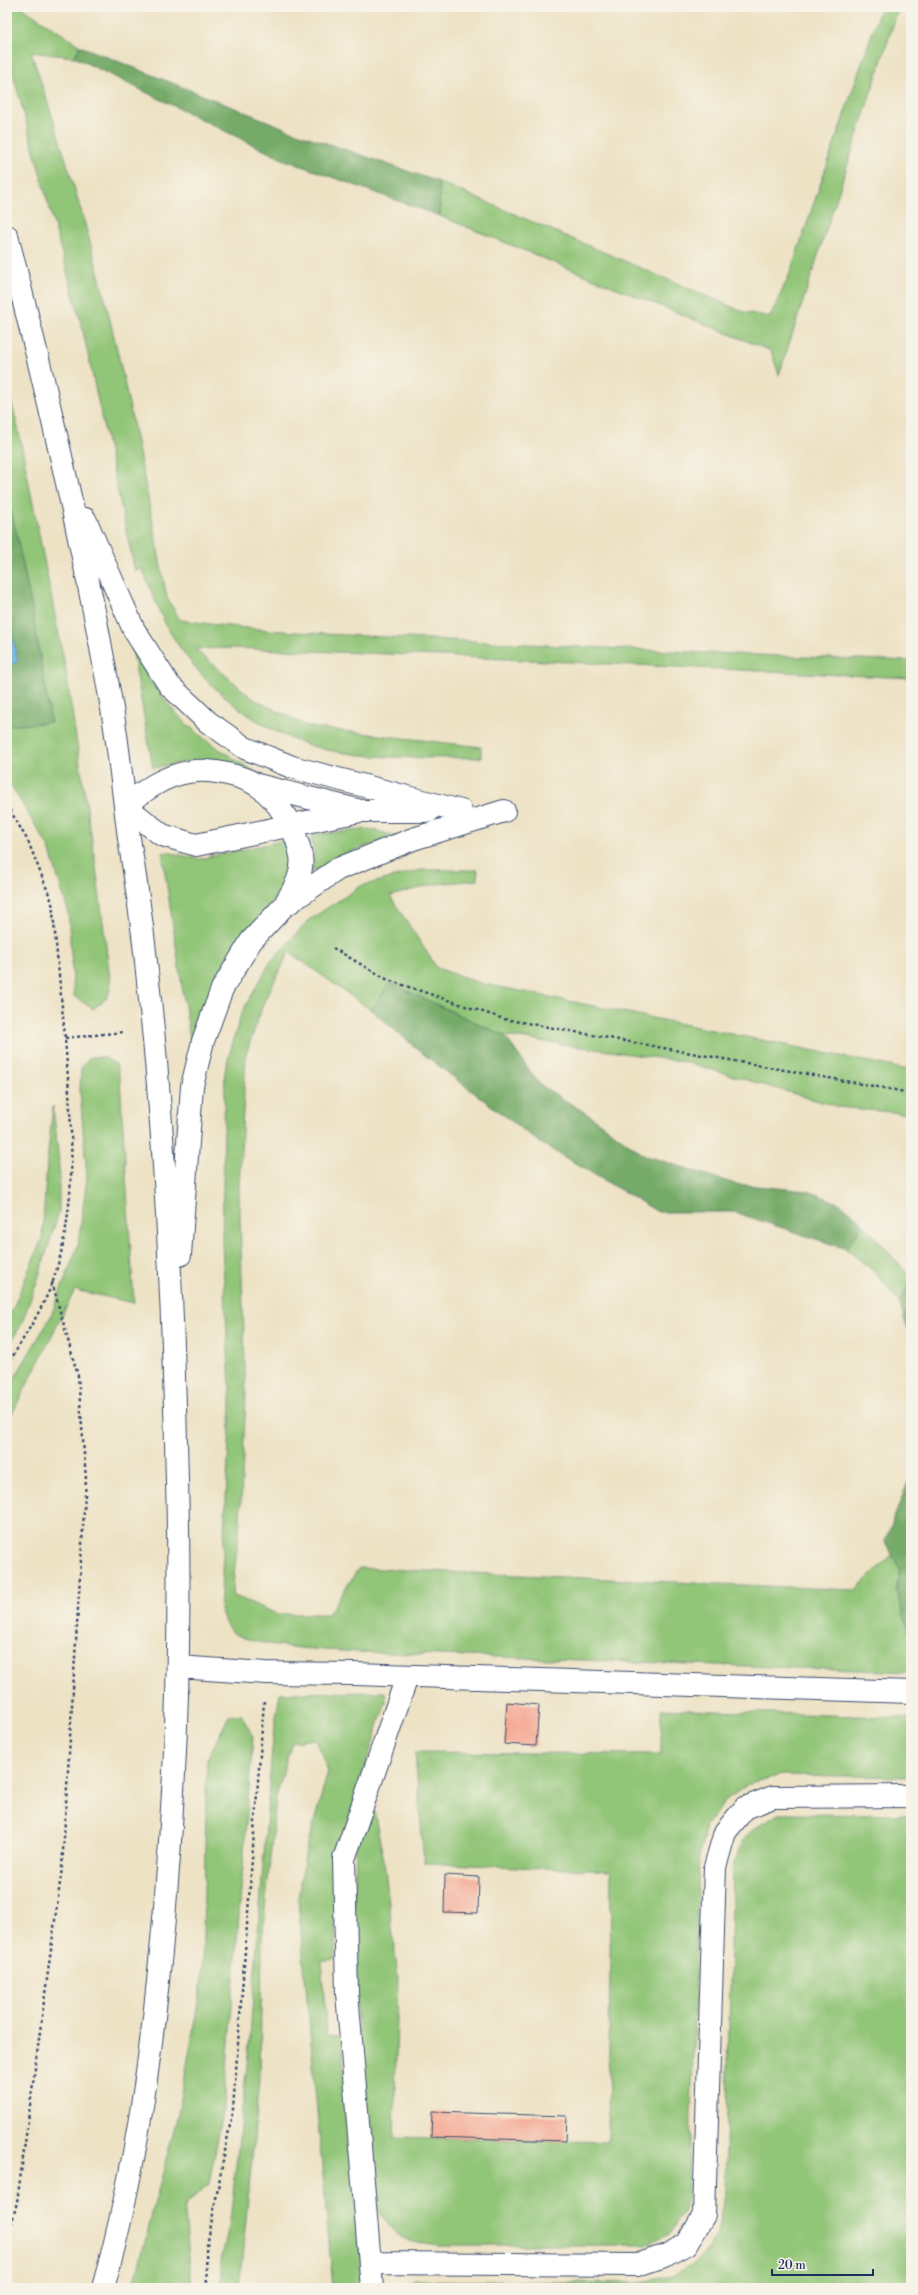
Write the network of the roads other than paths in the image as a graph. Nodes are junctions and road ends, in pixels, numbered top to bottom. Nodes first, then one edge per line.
1 (7, 236) edge
2 (69, 484) junction
3 (256, 785) junction
4 (125, 806) junction
5 (360, 811) junction
6 (461, 811) junction
7 (291, 827) junction
8 (283, 907) junction
9 (174, 1348) junction
10 (178, 1667) junction
11 (407, 1677) junction
12 (911, 1692) edge
13 (911, 1796) edge
14 (370, 2263) junction
15 (103, 2288) edge
16 (372, 2288) edge

1 - 2 street
2 - 4 street
2 - 6 street
3 - 4 street
3 - 5 street
3 - 7 street
4 - 7 street
4 - 9 street
5 - 6 street
5 - 7 street
6 - 8 street
7 - 8 street
8 - 9 street
9 - 10 street
10 - 11 street
10 - 15 street
11 - 12 street
11 - 14 street
13 - 14 street
14 - 16 street

